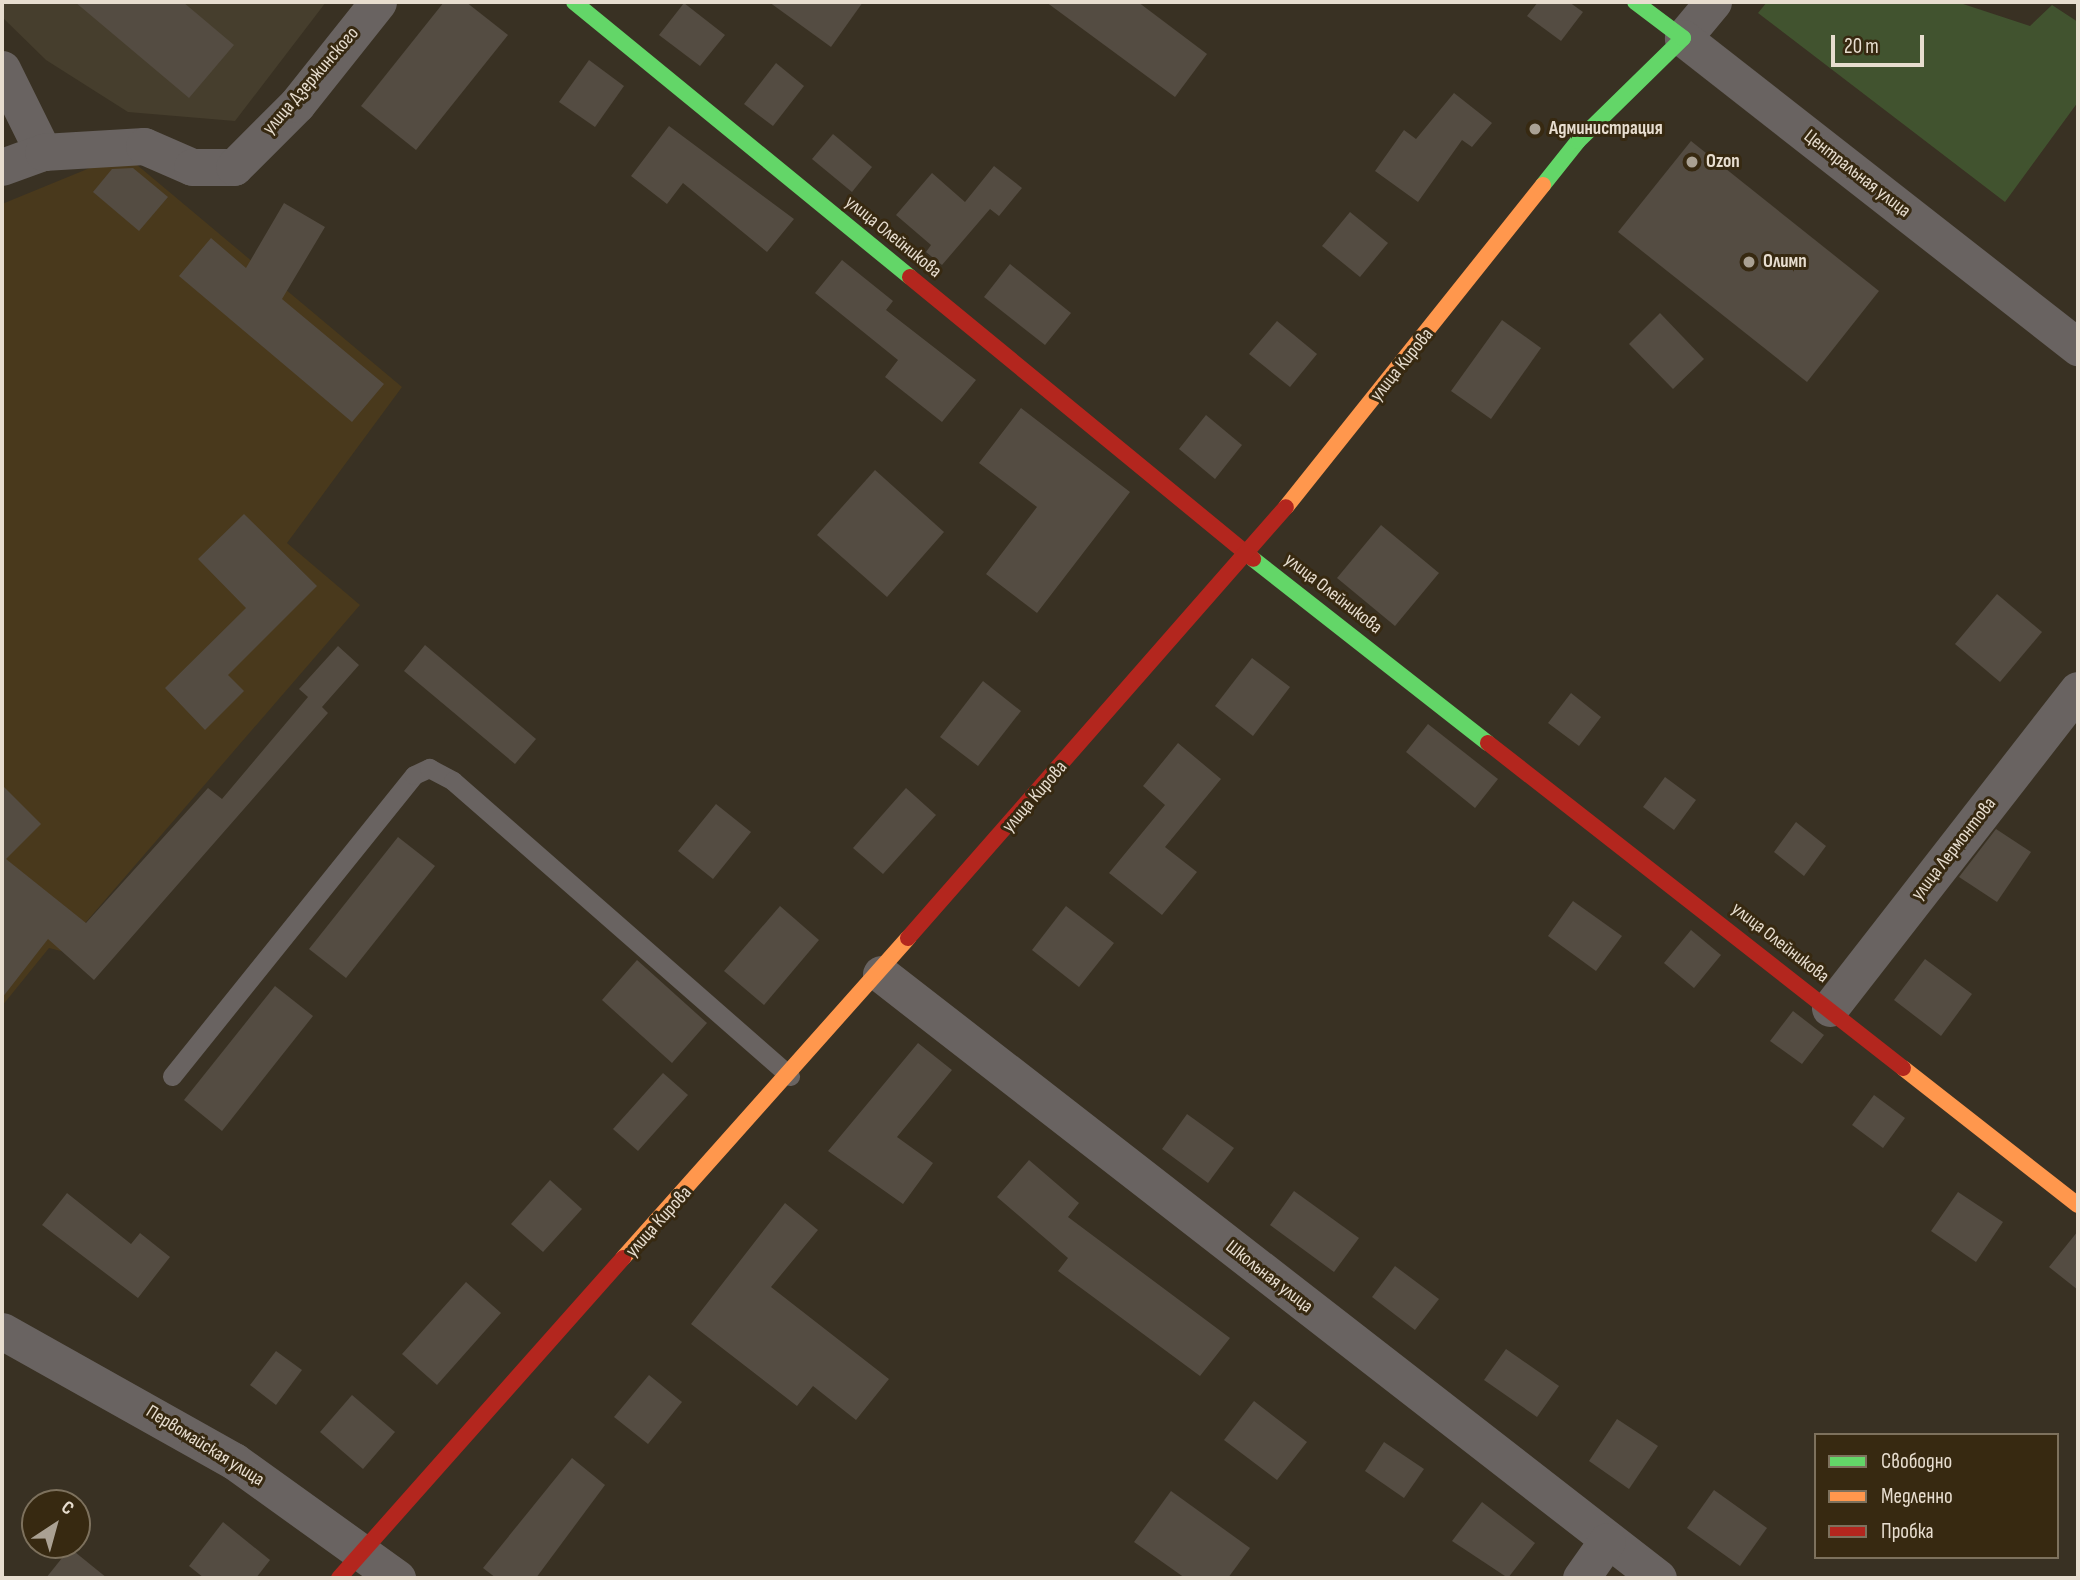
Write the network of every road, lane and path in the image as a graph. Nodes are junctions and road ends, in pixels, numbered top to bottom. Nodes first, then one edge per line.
1 (378, 2) edge
2 (574, 2) edge
3 (1635, 2) edge
4 (1713, 2) edge
5 (1683, 38) junction
6 (2, 69) edge
7 (43, 152) junction
8 (2, 167) edge
9 (2078, 347) edge
10 (1248, 555) junction
11 (2078, 690) edge
12 (881, 974) junction
13 (1830, 1008) junction
14 (172, 1076) dead end
15 (790, 1076) junction
16 (2078, 1205) edge
17 (2, 1331) edge
18 (1607, 1541) junction
19 (350, 1566) edge
20 (397, 1578) edge
21 (1581, 1578) edge
22 (1658, 1578) edge

1 - 7 street, улица Дзержинского
2 - 10 street, улица Олейникова
3 - 5 street, Центральная улица
4 - 5 street, улица Кирова
5 - 9 street, Центральная улица
5 - 10 street, улица Кирова
6 - 7 street
7 - 8 street, улица Дзержинского
10 - 12 street, улица Кирова
10 - 13 street, улица Олейникова
11 - 13 street, улица Лермонтова
12 - 15 street, улица Кирова
12 - 18 street, Школьная улица
13 - 16 street, улица Олейникова
14 - 15 lane
15 - 19 street, улица Кирова
17 - 19 street, Первомайская улица
18 - 21 street
18 - 22 street, Школьная улица
19 - 20 street, Первомайская улица

